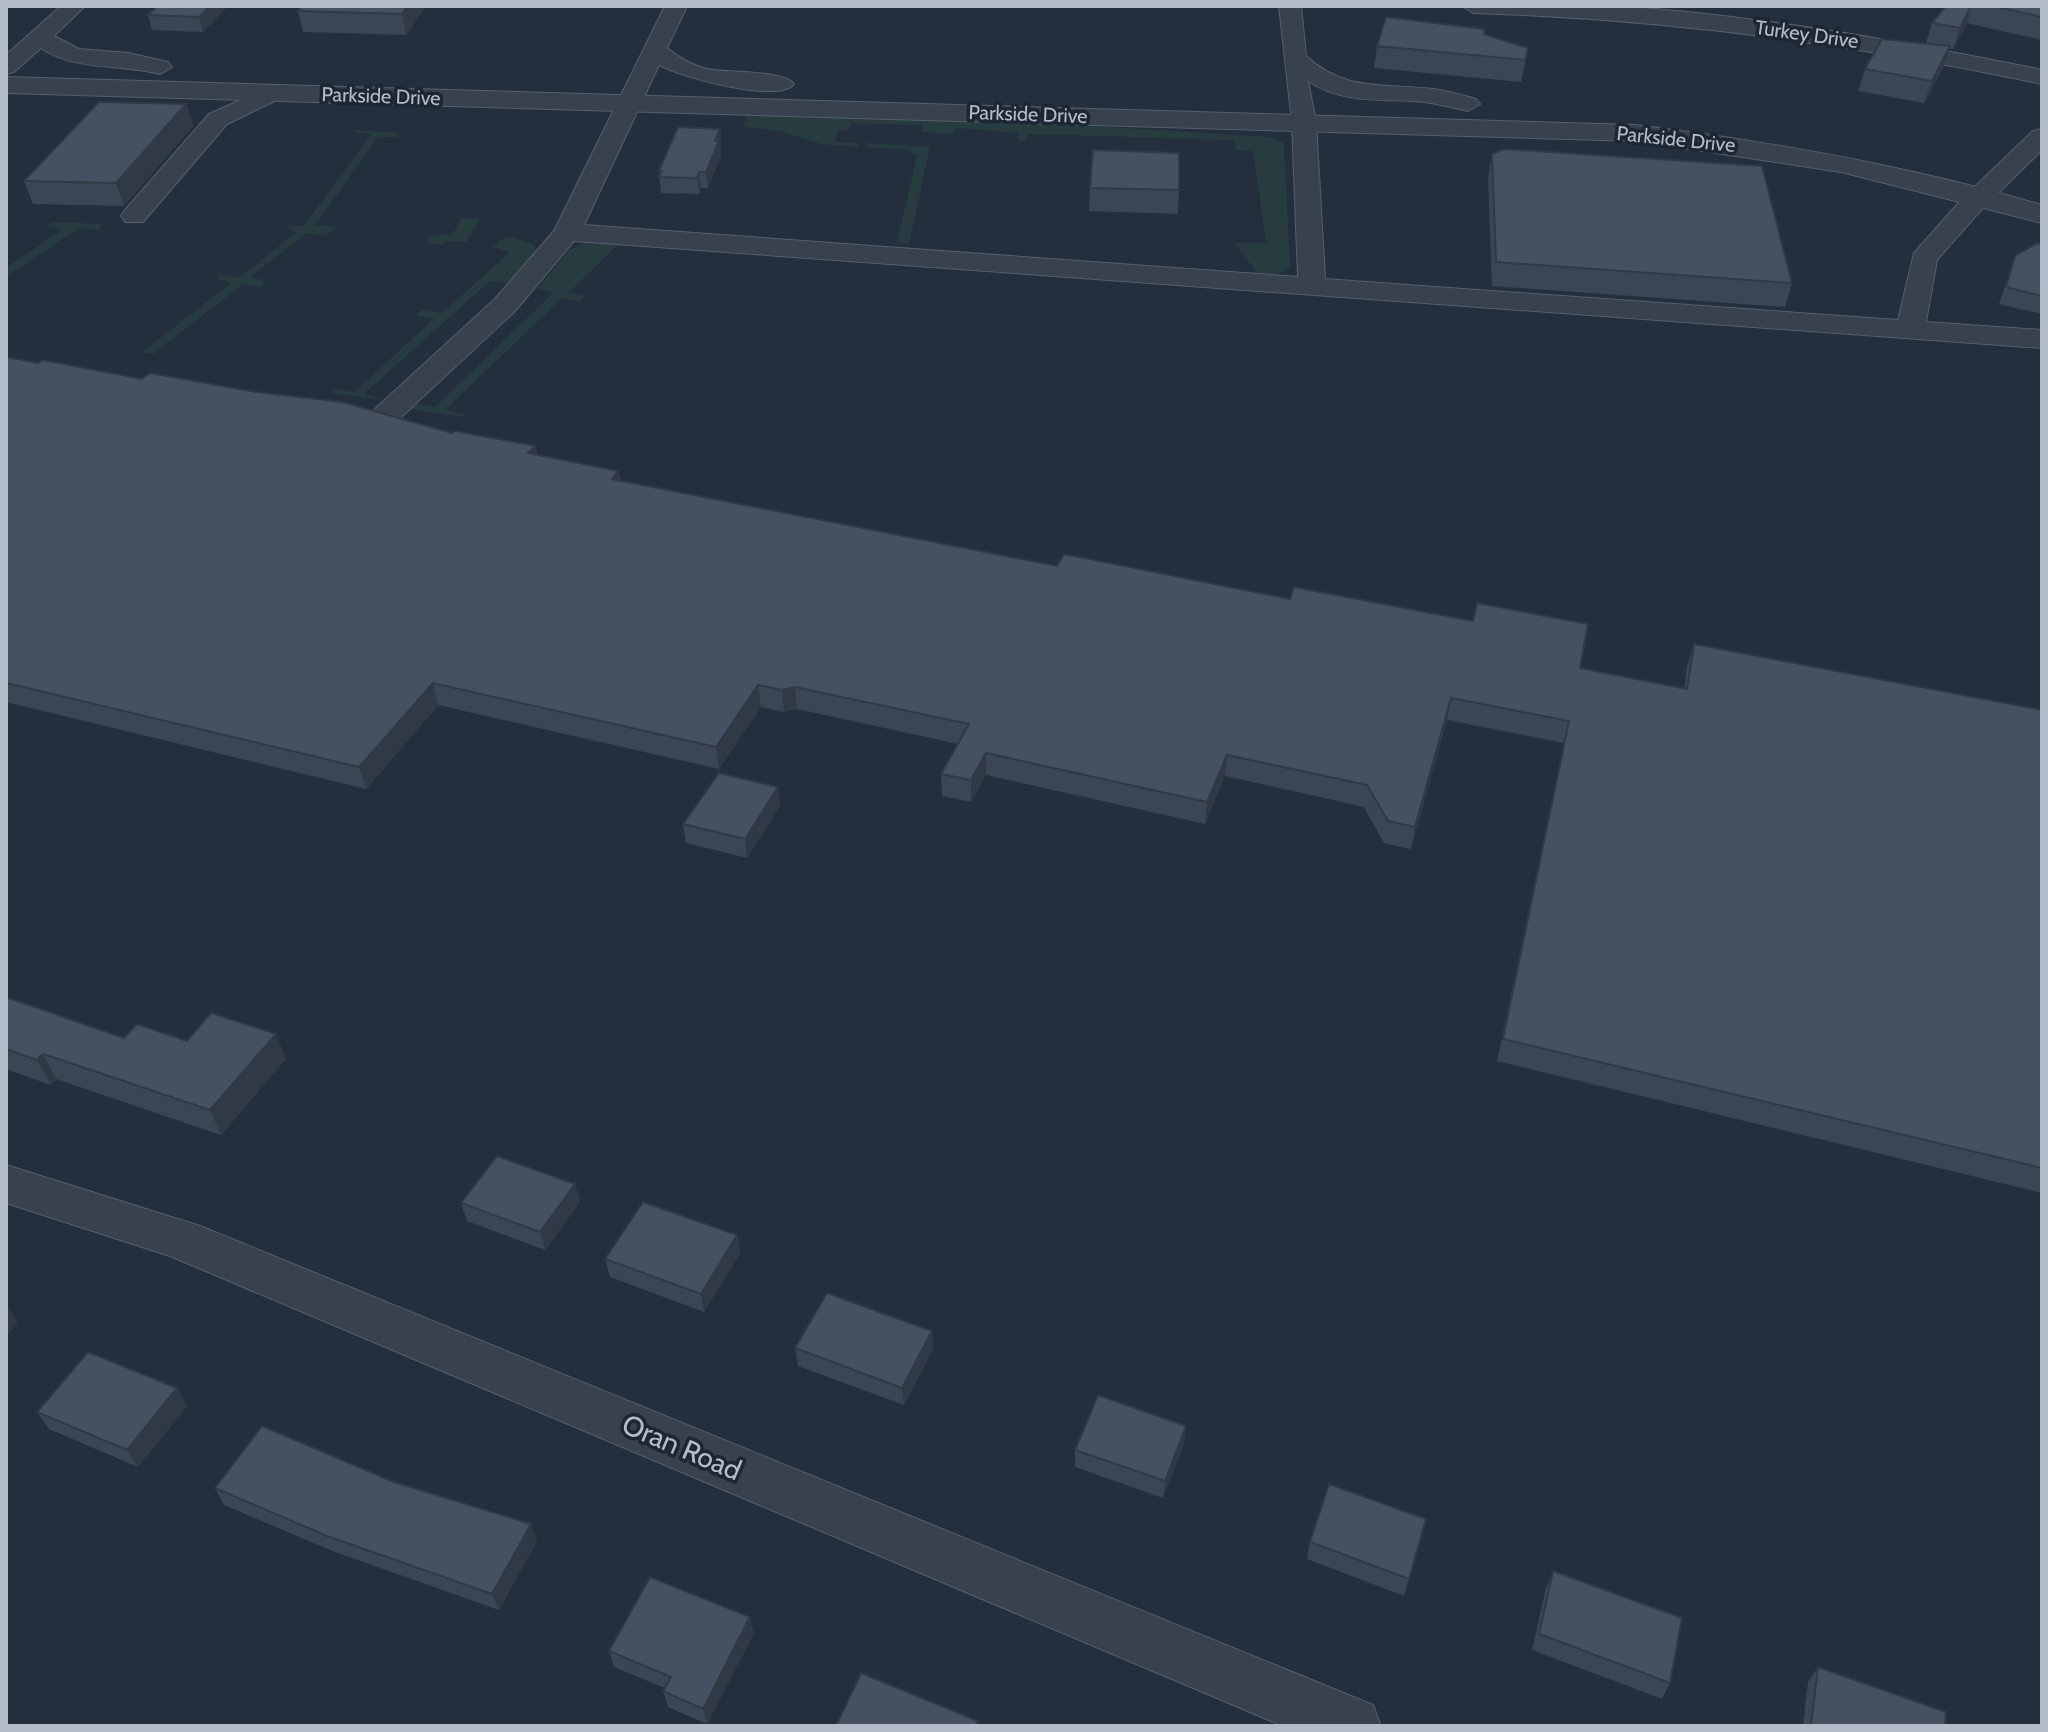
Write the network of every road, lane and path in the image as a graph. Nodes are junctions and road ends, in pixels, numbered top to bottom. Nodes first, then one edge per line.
1 (74, 6) edge
2 (676, 6) edge
3 (1290, 6) edge
4 (1473, 6) edge
5 (41, 36) junction
6 (655, 50) junction
7 (1295, 58) junction
8 (160, 67) junction
9 (7, 70) edge
10 (2042, 77) edge
11 (782, 84) junction
12 (199, 90) junction
13 (635, 91) junction
14 (273, 93) junction
15 (1468, 104) junction
16 (1302, 110) junction
17 (218, 119) junction
18 (2042, 136) edge
19 (1873, 144) dead end
20 (1930, 157) dead end
21 (2005, 175) junction
22 (2042, 187) edge
23 (1982, 196) junction
24 (2042, 214) edge
25 (134, 216) dead end
26 (567, 232) junction
27 (1312, 285) junction
28 (1910, 330) junction
29 (2042, 339) edge
30 (387, 414) edge
31 (6, 1184) edge
32 (1352, 1726) edge

1 - 5 street
2 - 6 street
3 - 7 street
4 - 10 street, Turkey Drive
5 - 8 street
5 - 9 street
6 - 11 street
6 - 13 street
7 - 15 street
7 - 16 street
8 - 9 street, Parkside Drive
8 - 13 street, Parkside Drive
9 - 12 street, Parkside Drive
11 - 13 street, Parkside Drive
11 - 16 street, Parkside Drive
12 - 14 street, Parkside Drive
12 - 17 street
13 - 14 street, Parkside Drive
13 - 16 street, Parkside Drive
13 - 26 street
14 - 17 street
15 - 16 street, Parkside Drive
15 - 19 street, Parkside Drive
16 - 23 street, Parkside Drive
16 - 27 street
17 - 25 street
18 - 21 street
20 - 21 street
21 - 22 street
21 - 23 street
23 - 24 street, Parkside Drive
23 - 28 street
26 - 27 street
26 - 30 street
27 - 28 street
28 - 29 street
31 - 32 street, Oran Road

